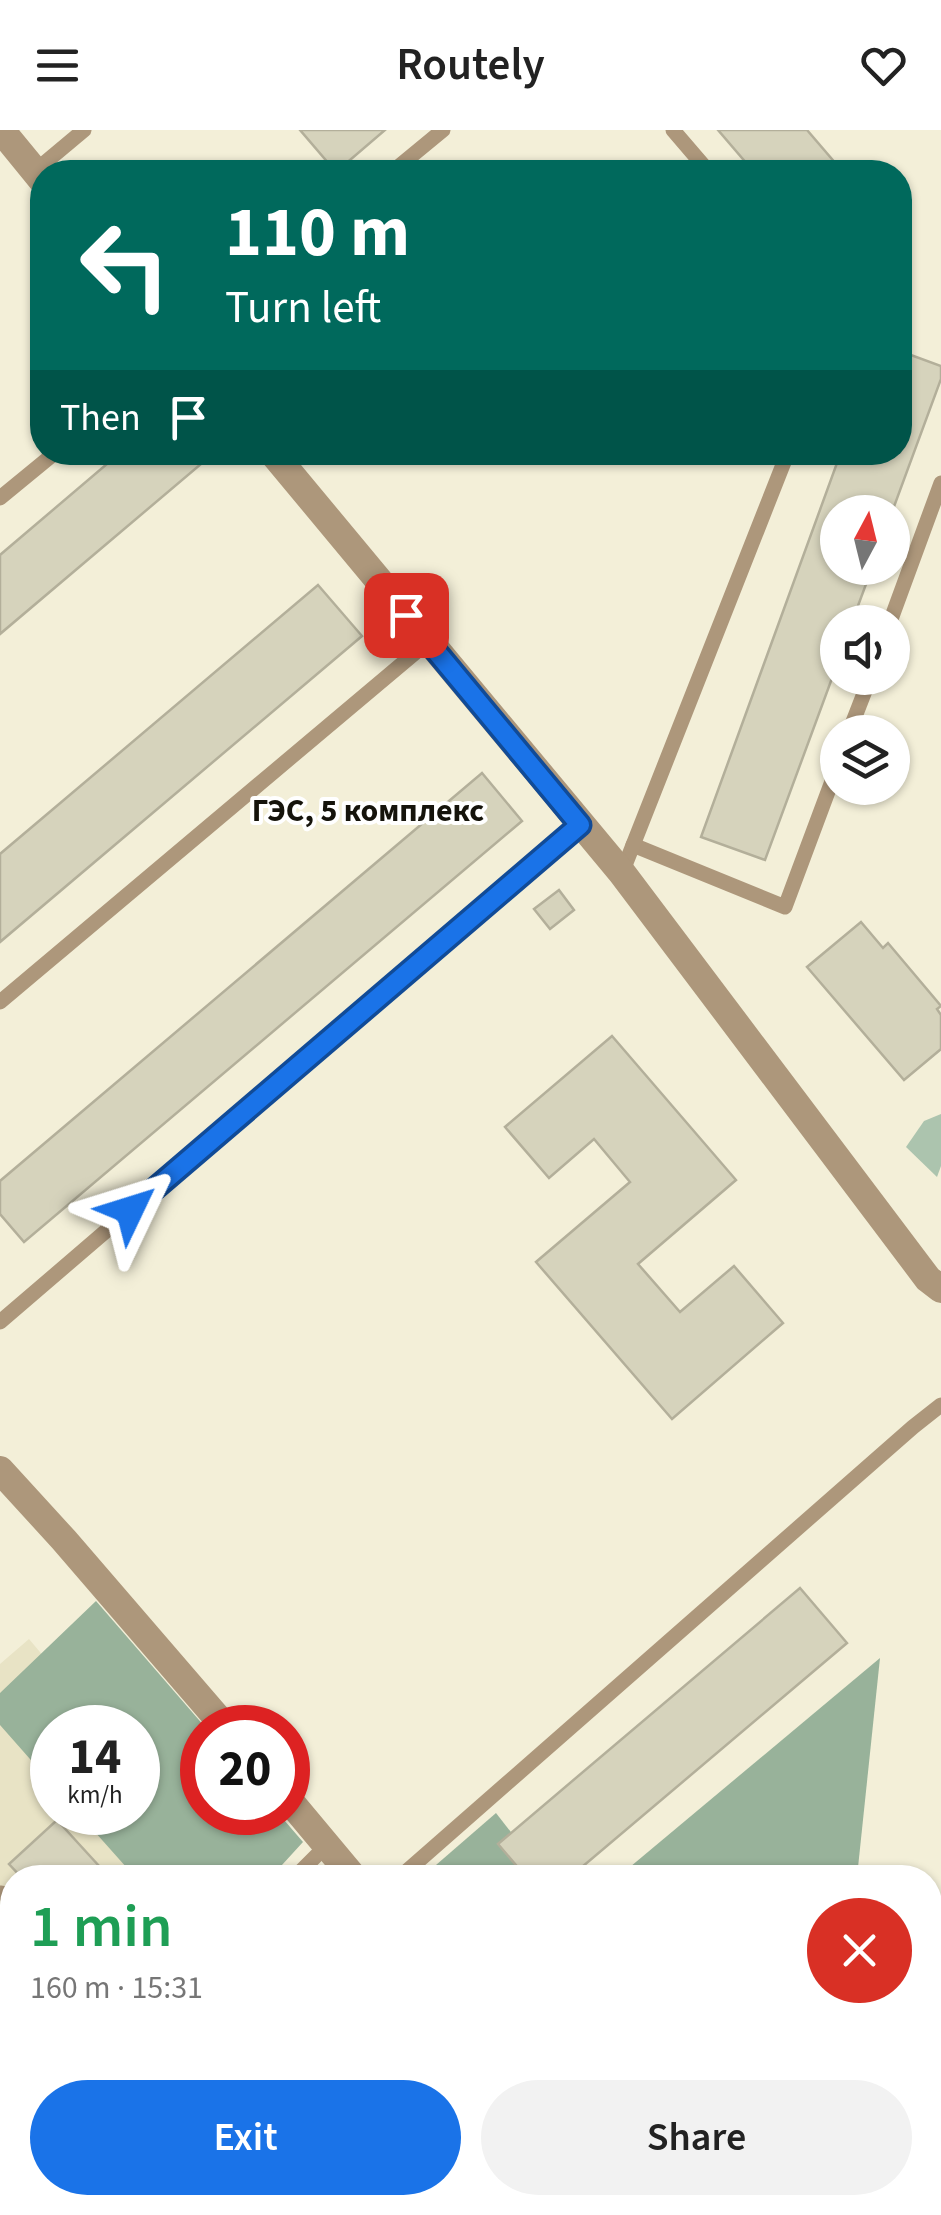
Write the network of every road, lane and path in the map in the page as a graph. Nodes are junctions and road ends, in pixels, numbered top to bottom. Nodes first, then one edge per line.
1 (2, 130) edge
2 (84, 130) edge
3 (443, 130) edge
4 (673, 130) edge
5 (54, 160) edge
6 (407, 160) edge
7 (699, 160) edge
8 (30, 164) edge
9 (40, 465) edge
10 (283, 465) edge
11 (783, 465) edge
12 (941, 483) edge
13 (0, 498) edge
14 (896, 605) edge
15 (428, 642) junction
16 (823, 805) edge
17 (580, 825) junction
18 (634, 844) junction
19 (622, 874) junction
20 (0, 1002) edge
21 (941, 1289) edge
22 (0, 1322) edge
23 (941, 1405) edge
24 (0, 1470) edge
25 (206, 1705) edge
26 (310, 1825) edge
27 (327, 1845) junction
28 (307, 1865) edge
29 (343, 1865) edge
30 (414, 1865) edge

1 - 8 street
2 - 5 lane
3 - 6 lane
4 - 7 lane
9 - 13 lane
10 - 15 street
11 - 18 lane
12 - 14 lane
15 - 17 street
15 - 20 lane
16 - 18 lane
17 - 19 street
17 - 22 lane
18 - 19 lane
19 - 21 street
23 - 30 lane
24 - 25 street
26 - 27 street
27 - 28 lane
27 - 29 street

